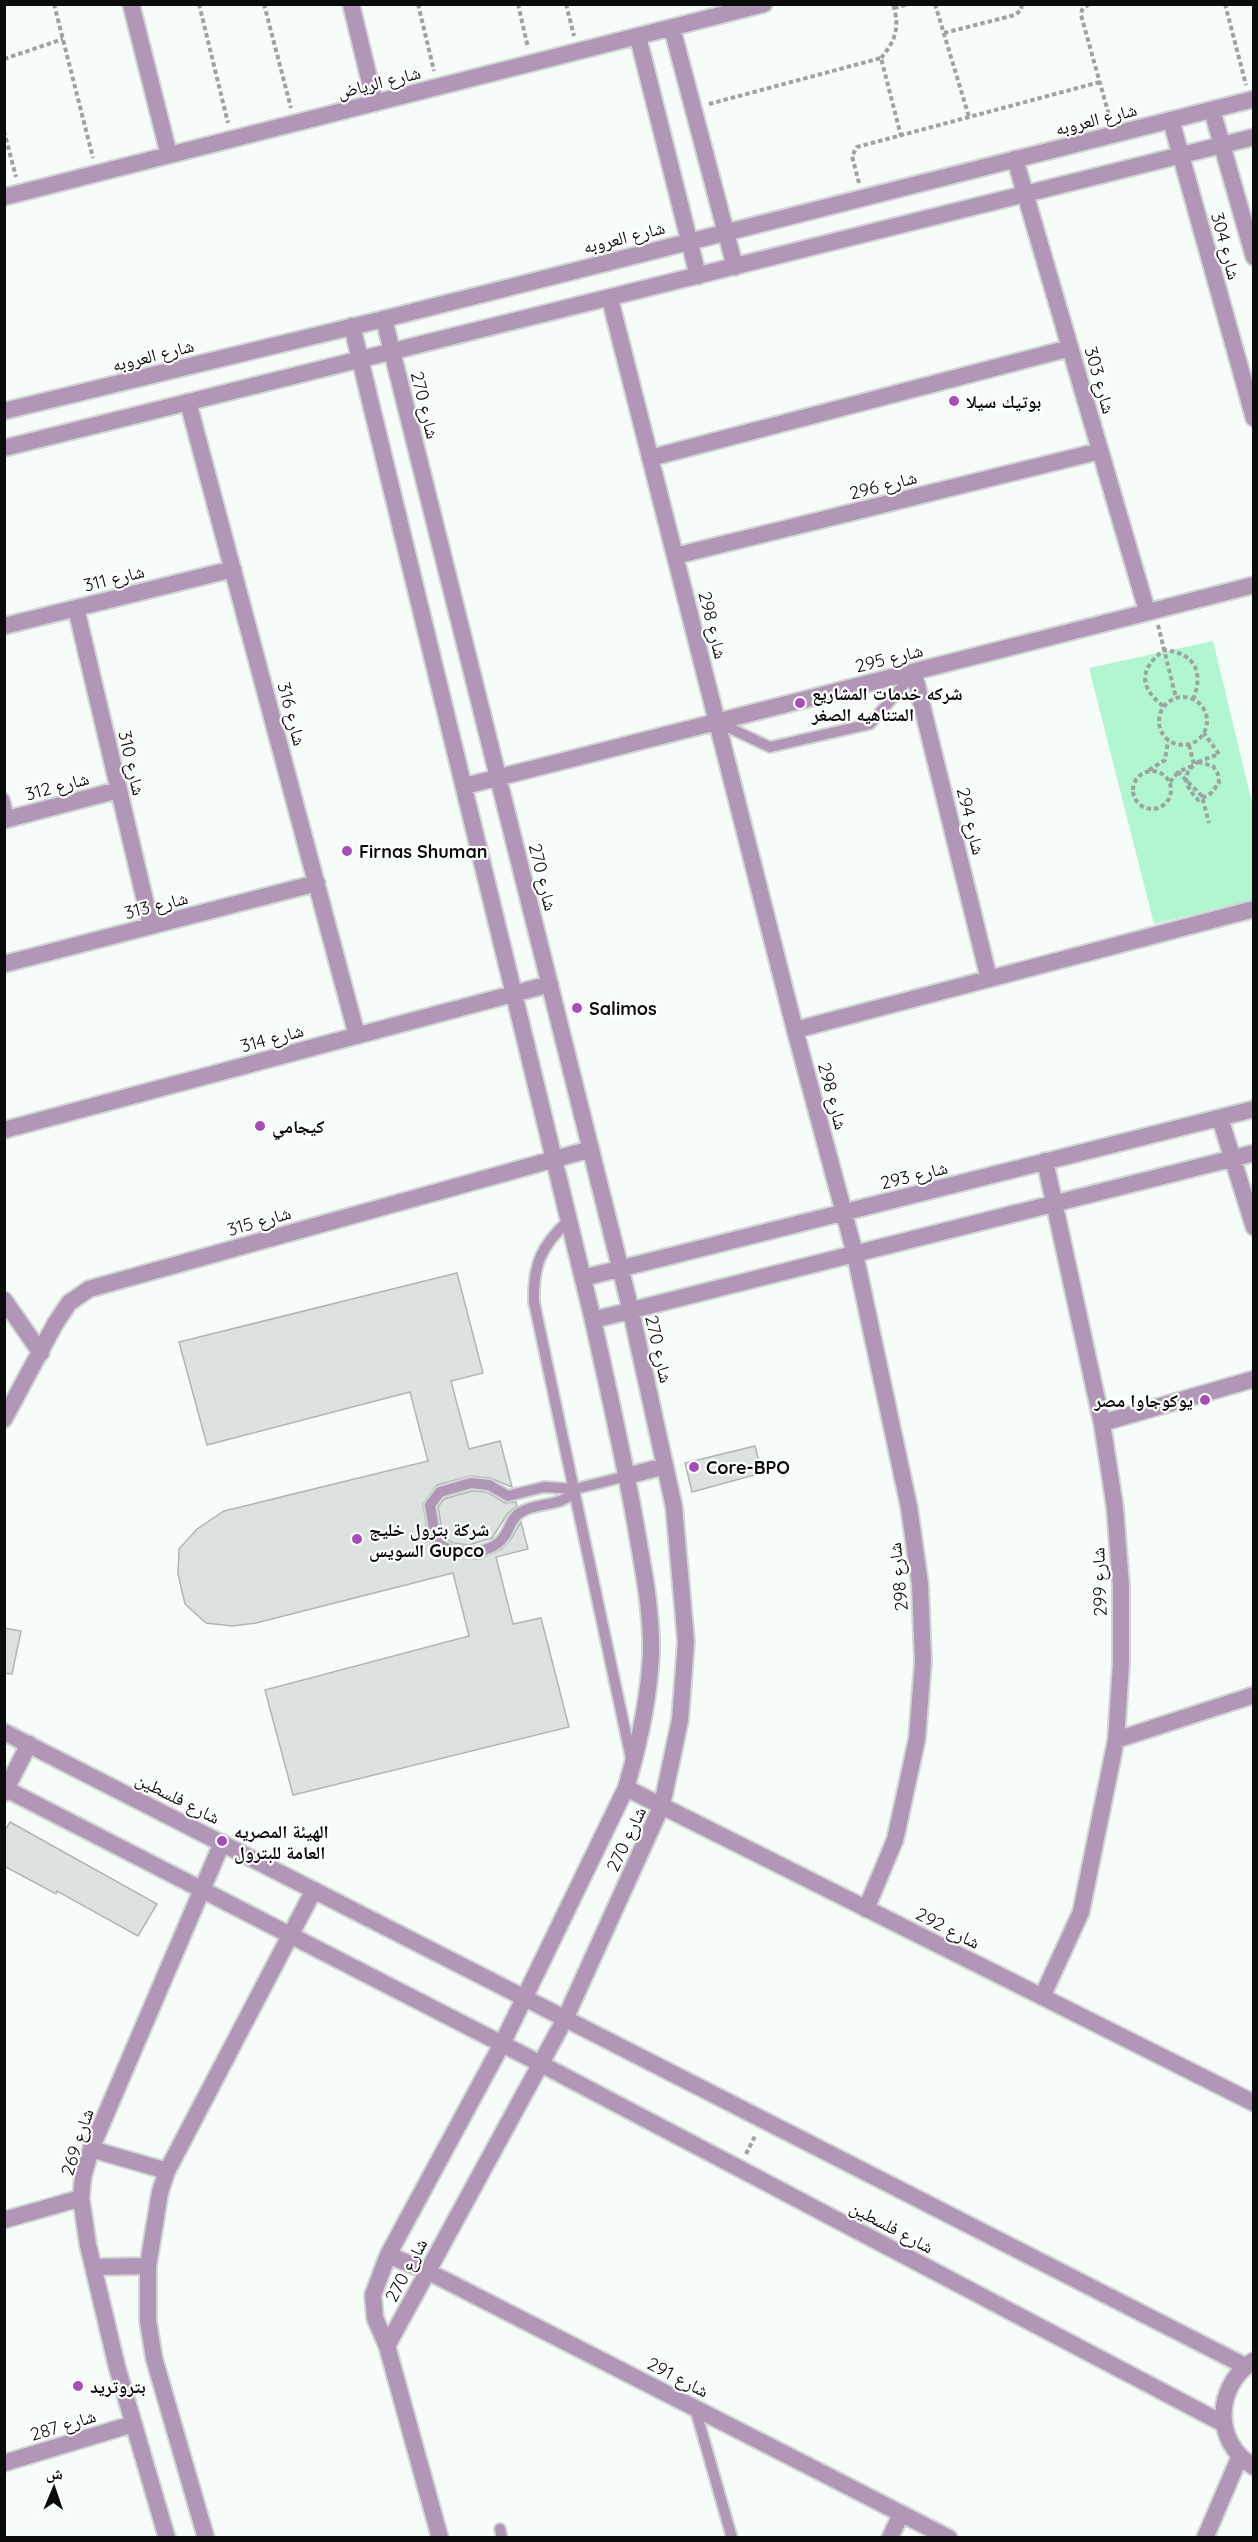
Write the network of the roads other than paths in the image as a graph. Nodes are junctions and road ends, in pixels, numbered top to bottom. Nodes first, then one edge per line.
1 (131, 4) edge
2 (351, 4) edge
3 (764, 4) edge
4 (672, 28) junction
5 (638, 37) junction
6 (1252, 99) edge
7 (375, 103) junction
8 (1212, 110) junction
9 (1171, 120) junction
10 (1254, 137) edge
11 (1222, 145) junction
12 (1181, 154) junction
13 (169, 155) junction
14 (1015, 159) junction
15 (1026, 194) junction
16 (13, 195) edge
17 (726, 231) junction
18 (689, 241) junction
19 (1254, 257) edge
20 (735, 267) junction
21 (698, 276) junction
22 (610, 299) junction
23 (384, 319) junction
24 (352, 326) junction
25 (1070, 348) junction
26 (392, 351) junction
27 (360, 360) junction
28 (188, 402) junction
29 (4, 411) edge
30 (1254, 418) edge
31 (4, 448) edge
32 (1100, 451) junction
33 (650, 458) junction
34 (675, 556) junction
35 (233, 569) junction
36 (1254, 585) edge
37 (76, 608) junction
38 (1150, 611) junction
39 (4, 626) edge
40 (914, 672) junction
41 (717, 721) junction
42 (498, 777) junction
43 (465, 786) junction
44 (118, 790) junction
45 (4, 800) edge
46 (7, 819) edge
47 (317, 883) junction
48 (1254, 909) edge
49 (151, 926) junction
50 (4, 963) edge
51 (989, 979) junction
52 (550, 984) junction
53 (515, 994) junction
54 (795, 1030) junction
55 (357, 1036) junction
56 (1253, 1112) edge
57 (1220, 1118) junction
58 (4, 1130) edge
59 (591, 1149) junction
60 (1254, 1153) edge
61 (555, 1158) junction
62 (1232, 1159) junction
63 (1045, 1161) junction
64 (1054, 1204) junction
65 (844, 1212) junction
66 (569, 1220) junction
67 (1254, 1227) edge
68 (855, 1254) junction
69 (620, 1268) junction
70 (583, 1278) junction
71 (4, 1300) edge
72 (631, 1311) junction
73 (593, 1320) junction
74 (40, 1353) junction
75 (1254, 1379) edge
76 (4, 1419) edge
77 (1102, 1423) junction
78 (665, 1466) junction
79 (627, 1476) junction
80 (575, 1489) junction
81 (508, 1496) junction
82 (514, 1518) junction
83 (1254, 1695) edge
84 (4, 1732) edge
85 (1116, 1740) junction
86 (29, 1744) junction
87 (633, 1766) junction
88 (626, 1788) junction
89 (5, 1790) edge
90 (662, 1805) junction
91 (222, 1843) junction
92 (201, 1888) junction
93 (314, 1890) junction
94 (866, 1909) junction
95 (291, 1934) junction
96 (1042, 1997) junction
97 (525, 1998) junction
98 (565, 2019) junction
99 (502, 2044) junction
100 (541, 2064) junction
101 (1254, 2103) edge
102 (91, 2149) junction
103 (167, 2171) junction
104 (81, 2198) junction
105 (4, 2220) edge
106 (388, 2254) junction
107 (148, 2266) junction
108 (94, 2267) junction
109 (427, 2271) junction
110 (387, 2346) junction
111 (1249, 2363) edge
112 (695, 2408) junction
113 (133, 2424) junction
114 (1224, 2424) junction
115 (1240, 2456) junction
116 (4, 2463) edge
117 (1254, 2467) edge
118 (901, 2514) junction
119 (943, 2536) edge
120 (167, 2538) edge
121 (206, 2538) edge
122 (440, 2538) edge
123 (732, 2538) edge
124 (890, 2538) edge
125 (1205, 2538) edge

1 - 13 street
2 - 7 street
3 - 4 street, شارع الرياض
4 - 5 street, شارع الرياض
4 - 17 street
5 - 7 street, شارع الرياض
5 - 18 street
6 - 8 street, شارع العروبه
7 - 13 street, شارع الرياض
8 - 9 street, شارع العروبه
8 - 11 street, شارع 304
9 - 12 street, شارع 304
9 - 14 street, شارع العروبه
10 - 11 street
11 - 12 street
11 - 19 street, شارع 304
12 - 15 street
12 - 30 street, شارع 304
13 - 16 street, شارع الرياض
14 - 15 street, شارع 303
14 - 17 street, شارع العروبه
15 - 20 street
15 - 25 street, شارع 303
17 - 18 street, شارع العروبه
17 - 20 street
18 - 21 street
18 - 23 street, شارع العروبه
20 - 21 street
21 - 22 street
22 - 26 street
22 - 33 street, شارع 298
23 - 24 street, شارع العروبه
23 - 26 street, شارع 270
24 - 27 street, شارع 270
24 - 29 street, شارع العروبه
25 - 32 street, شارع 303
25 - 33 street
26 - 27 street
26 - 42 street, شارع 270
27 - 28 street
27 - 43 street, شارع 270
28 - 31 street
28 - 35 street, شارع 316
32 - 34 street, شارع 296
32 - 38 street, شارع 303
33 - 34 street, شارع 298
34 - 41 street, شارع 298
35 - 37 street, شارع 311
35 - 47 street, شارع 316
36 - 38 street, شارع 295
37 - 39 street, شارع 311
37 - 44 street, شارع 310
38 - 40 street, شارع 295
40 - 41 street, شارع 295
40 - 41 lane
40 - 51 street, شارع 294
41 - 42 street, شارع 295
41 - 54 street, شارع 298
42 - 43 street, شارع 295
42 - 52 street, شارع 270
43 - 53 street, شارع 270
44 - 46 street, شارع 312
44 - 49 street, شارع 310
45 - 46 lane
47 - 49 street, شارع 313
47 - 55 street, شارع 316
48 - 51 street
49 - 50 street, شارع 313
51 - 54 street
52 - 53 street, شارع 314
52 - 59 street, شارع 270
53 - 55 street, شارع 314
53 - 61 street, شارع 270
54 - 65 street, شارع 298
55 - 58 street, شارع 314
56 - 57 street, شارع 293
57 - 62 street
57 - 63 street, شارع 293
59 - 61 street, شارع 315
59 - 69 street, شارع 270
60 - 62 street
61 - 66 street, شارع 270
61 - 74 street, شارع 315
62 - 64 street
62 - 67 street
63 - 64 street, شارع 299
63 - 65 street, شارع 293
64 - 68 street
64 - 77 street, شارع 299
65 - 68 street, شارع 298
65 - 69 street, شارع 293
66 - 70 street, شارع 270
66 - 80 lane
68 - 72 street
68 - 94 street, شارع 298
69 - 70 street, شارع 293
69 - 72 street, شارع 270
70 - 73 street, شارع 270
71 - 74 street
72 - 73 street
72 - 78 street, شارع 270
73 - 79 street, شارع 270
74 - 76 street, شارع 315
75 - 77 street
77 - 85 street, شارع 299
78 - 79 street
78 - 90 street, شارع 270
79 - 80 lane
79 - 87 street, شارع 270
80 - 81 lane
80 - 82 lane
80 - 87 lane
81 - 82 lane
81 - 82 lane
83 - 85 street
84 - 86 street, شارع فلسطين
85 - 96 street, شارع 299
86 - 89 street
86 - 91 street, شارع فلسطين
87 - 88 street, شارع 270
88 - 90 street, شارع 292
88 - 97 street, شارع 270
89 - 92 street
90 - 94 street, شارع 292
90 - 98 street, شارع 270
91 - 92 street, شارع 269
91 - 93 street, شارع فلسطين
92 - 95 street
92 - 102 street, شارع 269
93 - 95 street
93 - 97 street, شارع فلسطين
94 - 96 street, شارع 292
95 - 99 street
95 - 103 street
96 - 101 street, شارع 292
97 - 98 street, شارع فلسطين
97 - 99 street, شارع 270
98 - 100 street, شارع 270
98 - 111 street, شارع فلسطين
99 - 100 street, شارع فلسطين
99 - 106 street, شارع 270
100 - 109 street, شارع 270
100 - 114 street, شارع فلسطين
102 - 103 street
102 - 104 street, شارع 269
103 - 107 street
104 - 105 street
104 - 108 street, شارع 269
106 - 109 street, شارع 291
106 - 110 street, شارع 270
107 - 108 street
107 - 121 street
108 - 113 street, شارع 269
109 - 110 street, شارع 270
109 - 112 street, شارع 291
110 - 122 street, شارع 270
111 - 114 street
112 - 118 street, شارع 291
112 - 123 lane
113 - 116 street, شارع 287
113 - 120 street, شارع 269
114 - 115 street
115 - 117 street
115 - 125 street
118 - 119 street, شارع 291
118 - 124 street

